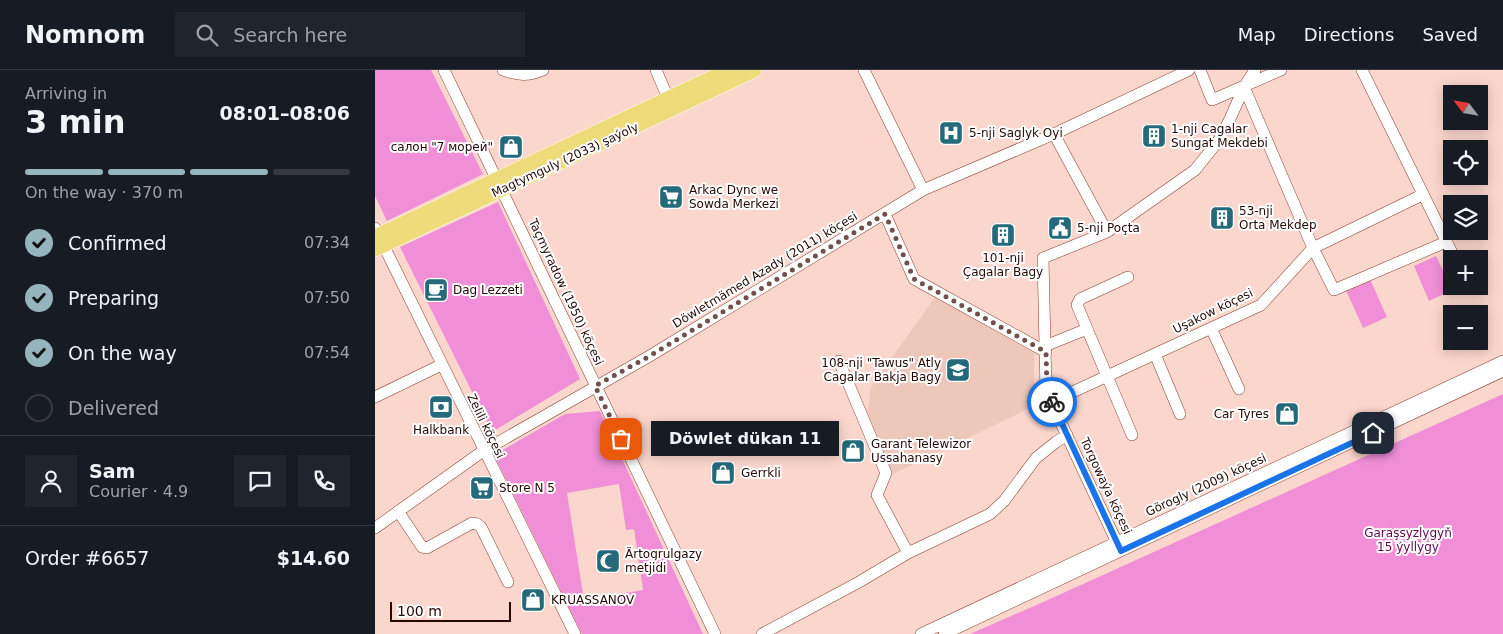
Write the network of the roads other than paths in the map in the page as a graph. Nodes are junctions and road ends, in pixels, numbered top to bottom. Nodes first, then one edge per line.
1 (444, 70) edge
2 (503, 70) edge
3 (543, 70) edge
4 (656, 70) edge
5 (729, 70) edge
6 (754, 70) edge
7 (864, 70) edge
8 (1189, 70) edge
9 (1200, 70) edge
10 (1255, 70) edge
11 (1281, 70) edge
12 (1362, 70) edge
13 (1244, 87) junction
14 (669, 98) junction
15 (1054, 134) junction
16 (500, 184) junction
17 (923, 190) junction
18 (1422, 195) junction
19 (885, 214) junction
20 (1107, 232) junction
21 (377, 239) edge
22 (1446, 242) junction
23 (1313, 248) junction
24 (1450, 250) edge
25 (1128, 276) dead end
26 (1211, 328) junction
27 (1087, 329) junction
28 (1046, 349) junction
29 (1155, 354) junction
30 (839, 361) dead end
31 (1503, 361) edge
32 (441, 365) junction
33 (1503, 371) edge
34 (1107, 376) junction
35 (595, 386) junction
36 (1239, 390) dead end
37 (375, 397) edge
38 (1051, 402) junction
39 (1180, 414) dead end
40 (1132, 434) dead end
41 (1067, 435) junction
42 (483, 451) junction
43 (398, 512) junction
44 (375, 528) edge
45 (1119, 546) junction
46 (908, 553) junction
47 (508, 582) dead end
48 (575, 634) edge
49 (715, 634) edge
50 (762, 634) edge
51 (921, 634) edge
52 (944, 634) edge

1 - 16 street, Taçmyradow (1950) köçesi
2 - 3 street
4 - 14 street
5 - 14 main road, Magtymguly (2033) şaýoly
6 - 16 main road, Magtymguly (2033) şaýoly
7 - 17 street
8 - 15 street, Döwletmämed Azady (2011) köçesi
9 - 13 street
10 - 13 street
11 - 13 street
12 - 18 street
13 - 20 street
13 - 23 street
14 - 16 main road, Magtymguly (2033) şaýoly
15 - 17 street, Döwletmämed Azady (2011) köçesi
15 - 20 street
16 - 21 main road, Magtymguly (2033) şaýoly
16 - 35 street, Taçmyradow (1950) köçesi
17 - 19 street, Döwletmämed Azady (2011) köçesi
18 - 22 street
18 - 23 street, Uşakow köçesi
19 - 28 street
19 - 35 street, Döwletmämed Azady (2011) köçesi
20 - 28 street, Torgowaýa köçesi
21 - 32 street, Zelili köçesi
22 - 23 street
22 - 24 street
23 - 26 street, Uşakow köçesi
25 - 27 street
26 - 29 street, Uşakow köçesi
26 - 36 street
27 - 28 street
27 - 34 street
28 - 38 street, Torgowaýa köçesi
29 - 34 street, Uşakow köçesi
29 - 39 street
30 - 46 street
31 - 45 street, Görogly (2009) köçesi
32 - 37 street
32 - 42 street, Zelili köçesi
33 - 45 street, Görogly (2009) köçesi
34 - 38 street, Uşakow köçesi
34 - 40 street
35 - 42 street, Döwletmämed Azady (2011) köçesi
35 - 49 street, Taçmyradow (1950) köçesi
38 - 41 street, Torgowaýa köçesi
41 - 45 street, Torgowaýa köçesi
41 - 46 street
42 - 43 street, Döwletmämed Azady (2011) köçesi
42 - 48 street, Zelili köçesi
43 - 44 street, Döwletmämed Azady (2011) köçesi
43 - 47 street
45 - 51 street, Görogly (2009) köçesi
45 - 52 street, Görogly (2009) köçesi
46 - 50 street

